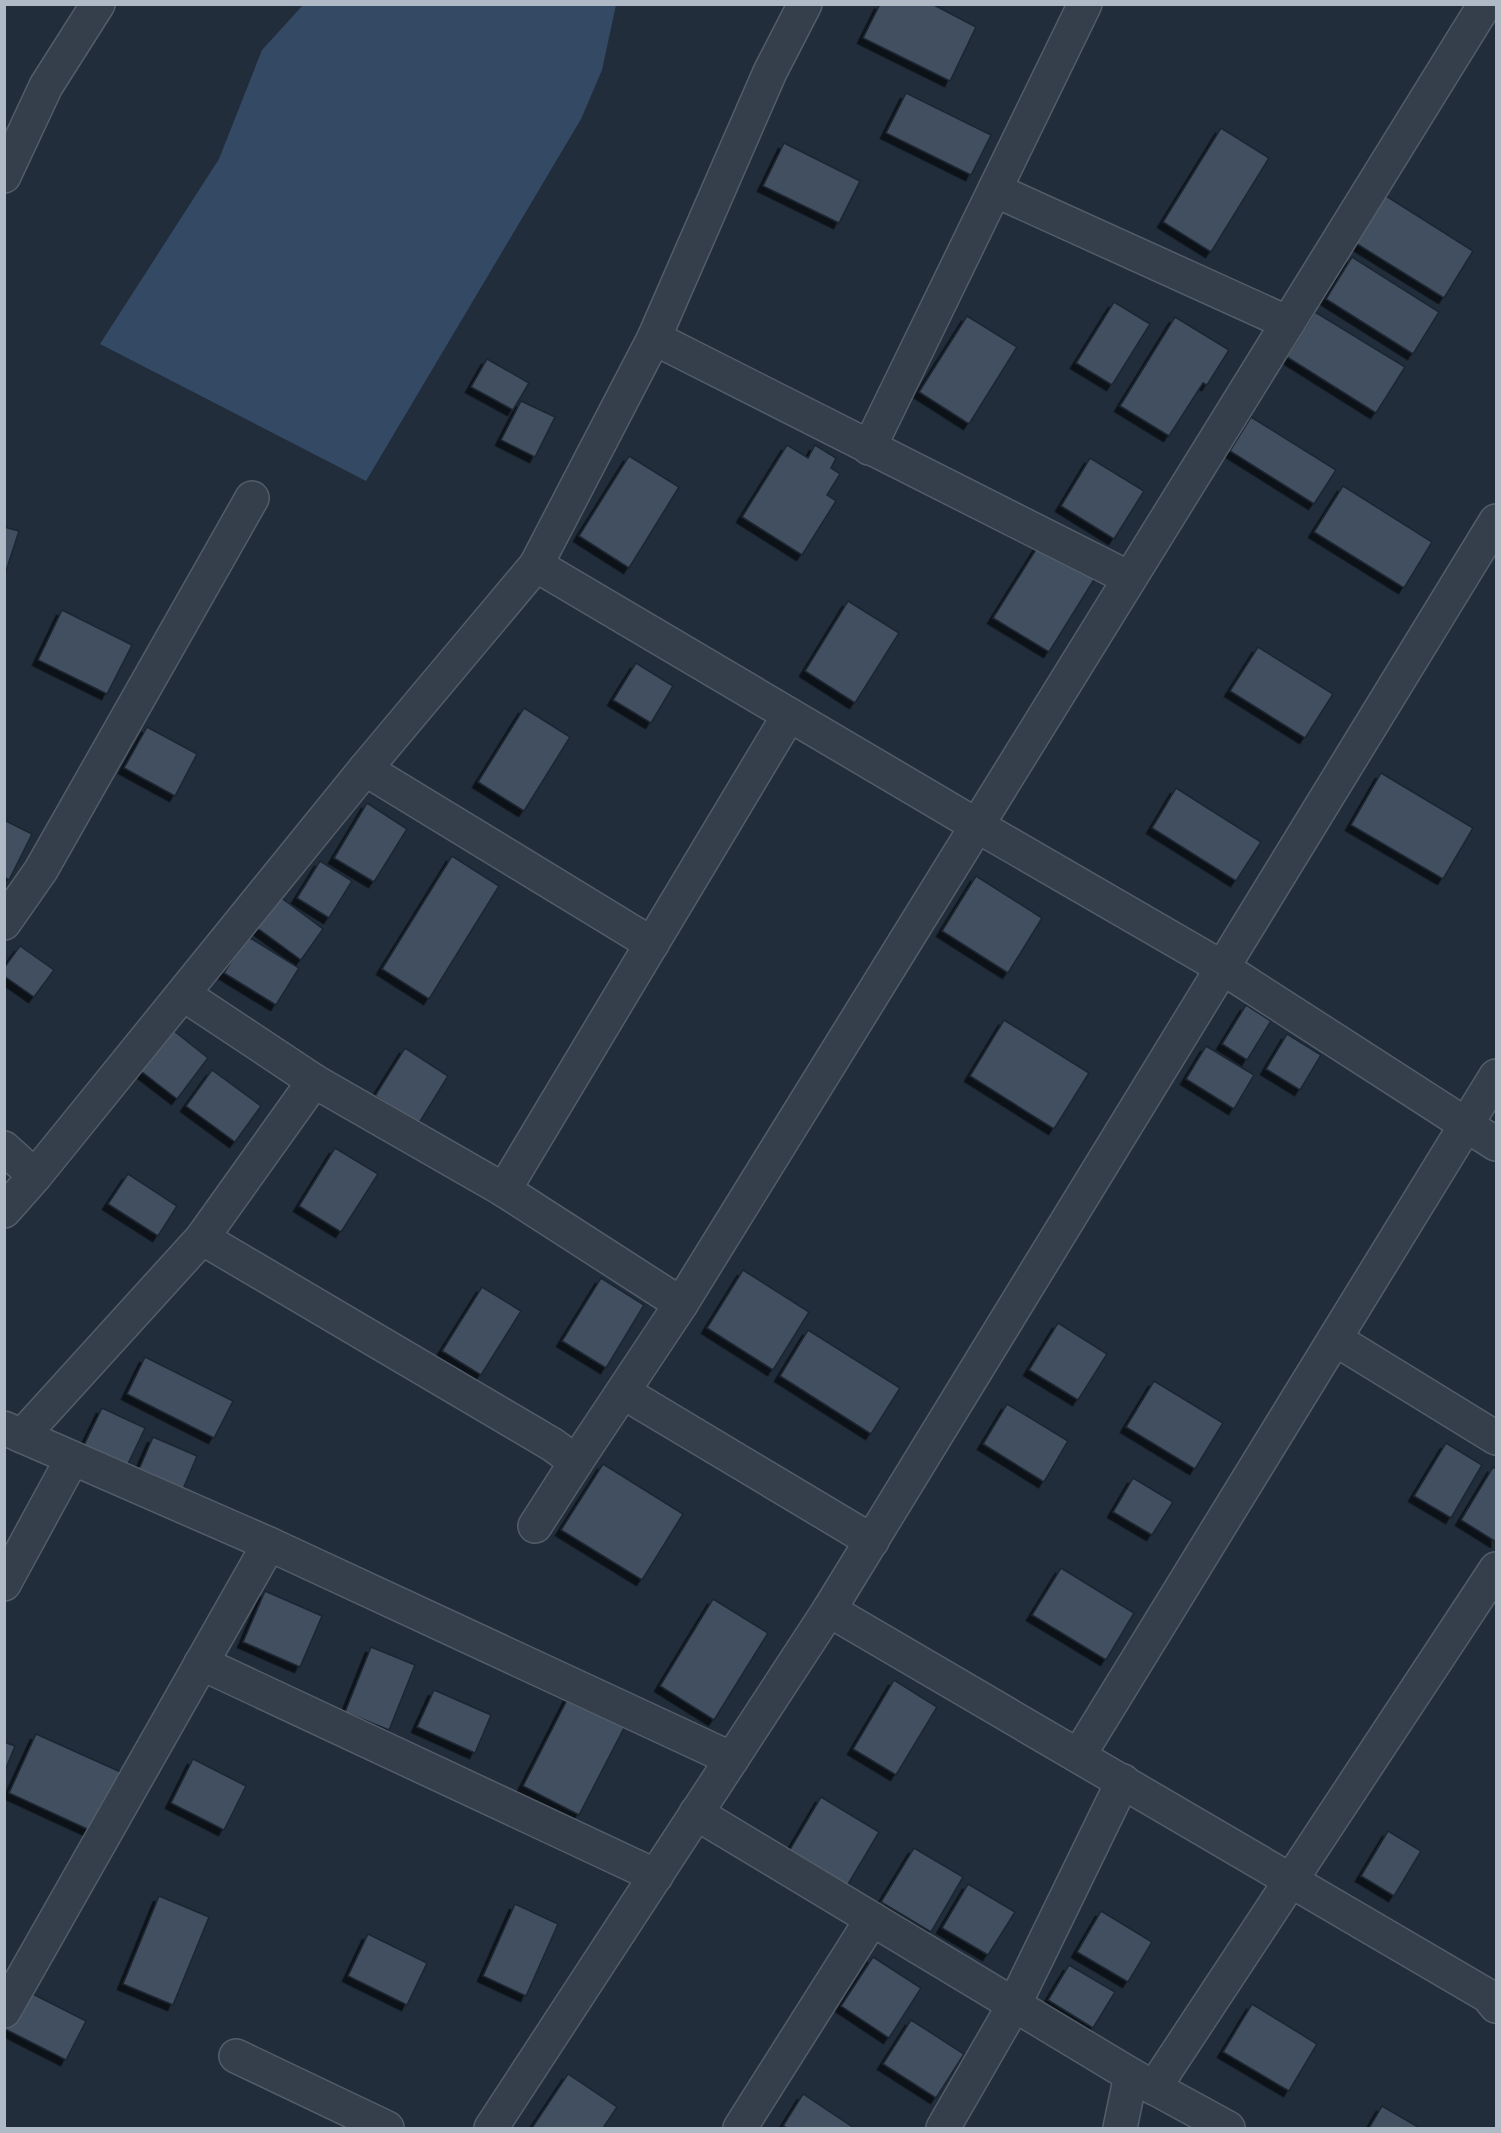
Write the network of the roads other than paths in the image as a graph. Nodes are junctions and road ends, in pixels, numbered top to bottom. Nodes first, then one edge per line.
1 (98, 4) edge
2 (805, 4) edge
3 (1085, 4) edge
4 (1484, 9) edge
5 (4, 176) edge
6 (995, 190) junction
7 (1288, 322) junction
8 (654, 338) junction
9 (869, 448) junction
10 (252, 498) dead end
11 (1497, 521) edge
12 (536, 565) junction
13 (1129, 578) junction
14 (789, 715) junction
15 (365, 769) junction
16 (976, 825) junction
17 (4, 923) edge
18 (652, 944) junction
19 (1223, 968) junction
20 (183, 994) junction
21 (1497, 1076) edge
22 (314, 1081) junction
23 (1466, 1126) junction
24 (1497, 1144) edge
25 (4, 1148) edge
26 (35, 1176) junction
27 (504, 1190) junction
28 (4, 1211) edge
29 (202, 1238) junction
30 (681, 1304) junction
31 (1335, 1339) junction
32 (623, 1392) junction
33 (13, 1432) edge
34 (1497, 1438) edge
35 (72, 1459) junction
36 (576, 1462) junction
37 (534, 1526) dead end
38 (872, 1541) junction
39 (269, 1544) junction
40 (1497, 1569) edge
41 (4, 1584) edge
42 (829, 1610) junction
43 (201, 1663) junction
44 (1079, 1755) junction
45 (732, 1759) junction
46 (1123, 1781) junction
47 (696, 1813) junction
48 (656, 1876) junction
49 (1291, 1880) junction
50 (872, 1919) junction
51 (1494, 1995) edge
52 (1014, 2005) junction
53 (4, 2011) edge
54 (236, 2056) dead end
55 (1142, 2082) junction
56 (387, 2128) edge
57 (491, 2128) edge
58 (740, 2128) edge
59 (943, 2128) edge
60 (1120, 2128) edge
61 (1228, 2128) edge

1 - 5 street
2 - 8 street
3 - 6 street
4 - 7 street
6 - 7 street
6 - 9 street
7 - 13 street
8 - 9 street
8 - 12 street
9 - 13 street
10 - 17 street
11 - 19 street
12 - 14 street
12 - 15 street
13 - 16 street
14 - 16 street
14 - 18 street
15 - 18 street
15 - 20 street
16 - 19 street
16 - 30 street
18 - 27 street
19 - 23 street
19 - 38 street
20 - 22 street
20 - 26 street
21 - 23 street
22 - 27 street
22 - 29 street
23 - 24 street
23 - 31 street
25 - 26 street
26 - 28 street
27 - 30 street
29 - 33 street
29 - 36 street
30 - 32 street
31 - 34 street
31 - 44 street
32 - 36 street
32 - 38 street
33 - 35 street
35 - 39 street
35 - 41 street
36 - 37 street
38 - 42 street
39 - 43 street
39 - 45 street
40 - 49 street
42 - 44 street
42 - 45 street
43 - 48 street
43 - 53 street
44 - 46 street
45 - 47 street
46 - 49 street
46 - 52 street
47 - 48 street
47 - 50 street
48 - 57 street
49 - 51 street
49 - 55 street
50 - 52 street
50 - 58 street
52 - 55 street
52 - 59 street
54 - 56 street
55 - 60 street
55 - 61 street

